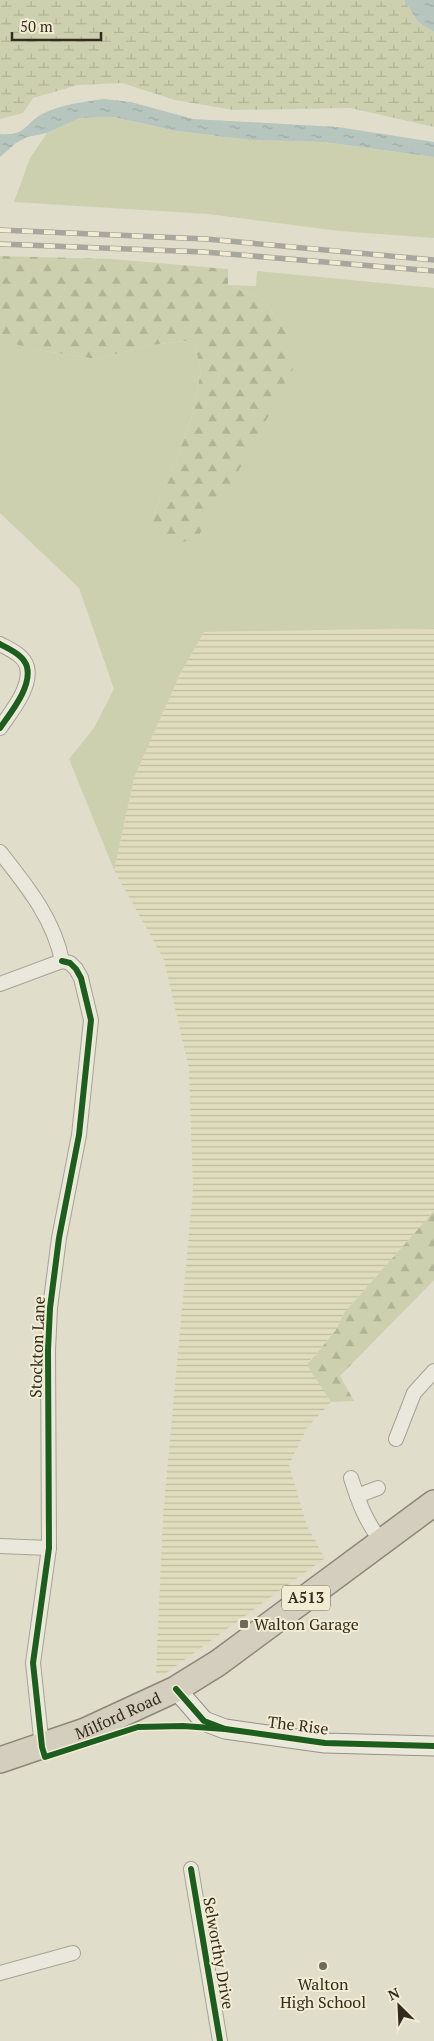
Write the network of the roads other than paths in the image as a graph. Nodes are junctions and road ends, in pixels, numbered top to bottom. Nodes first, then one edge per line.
1 (0, 644) edge
2 (0, 728) edge
3 (0, 852) edge
4 (62, 960) junction
5 (0, 984) edge
6 (434, 1372) edge
7 (395, 1429) dead end
8 (351, 1478) dead end
9 (378, 1488) dead end
10 (357, 1496) junction
11 (434, 1503) edge
12 (381, 1541) junction
13 (0, 1546) edge
14 (49, 1548) junction
15 (176, 1689) junction
16 (434, 1746) edge
17 (42, 1747) junction
18 (0, 1760) edge
19 (191, 1869) dead end
20 (73, 1953) dead end
21 (0, 1973) edge
22 (220, 2041) edge

1 - 2 street
3 - 4 street
4 - 5 street
4 - 14 street, Stockton Lane
6 - 7 street
8 - 10 street
9 - 10 street
10 - 12 street
11 - 12 highway, Milford Road / A513
12 - 15 highway, Milford Road / A513
13 - 14 street
14 - 17 street, Stockton Lane
15 - 16 street, The Rise
15 - 17 highway, Milford Road / A513
17 - 18 highway, A513
19 - 22 street, Selworthy Drive
20 - 21 street

